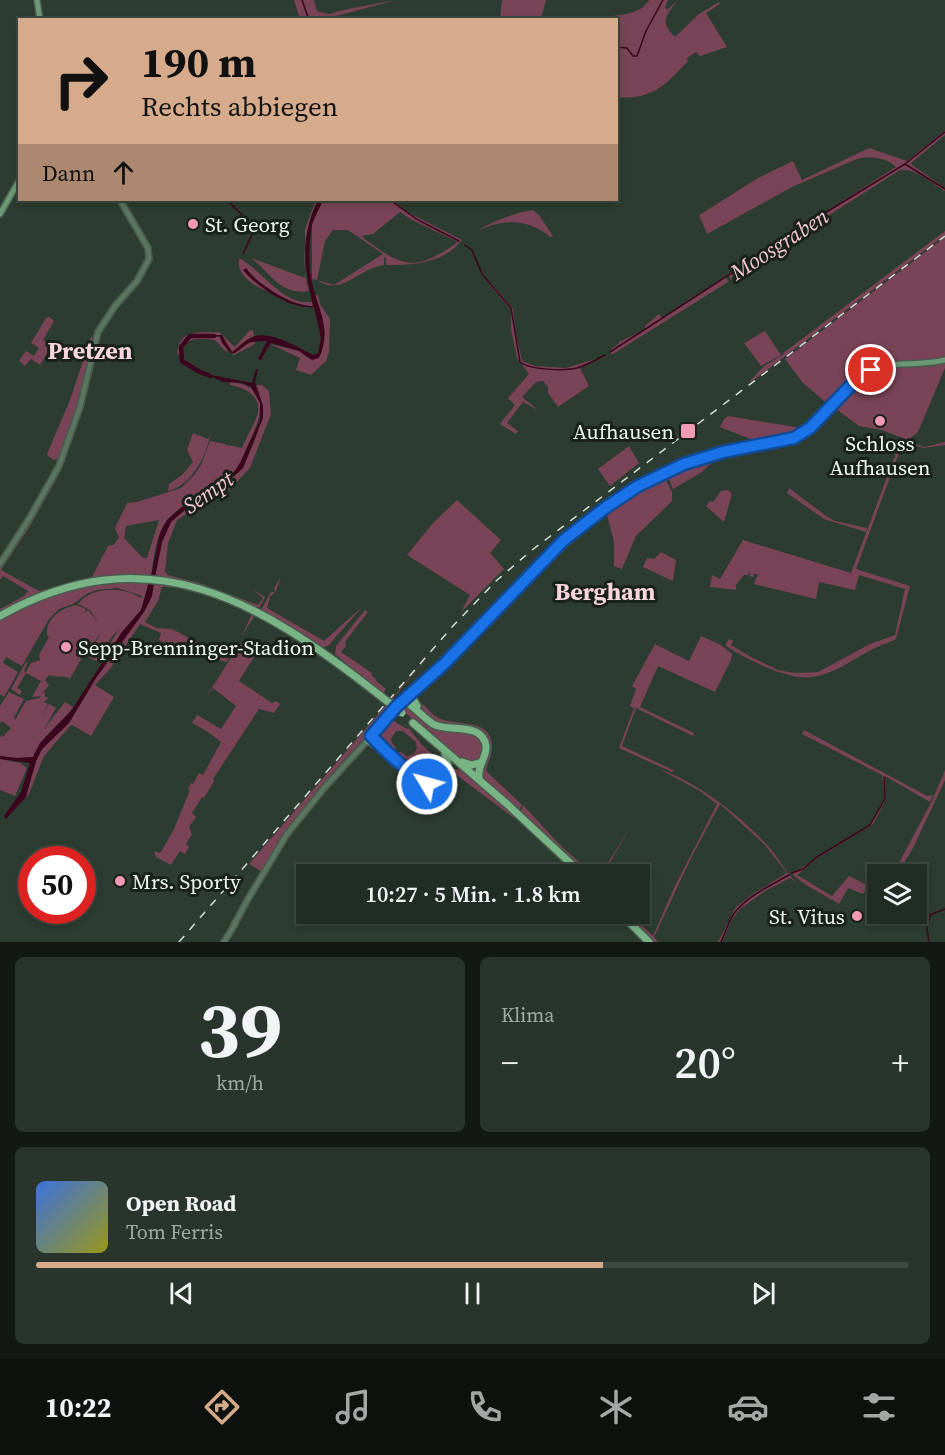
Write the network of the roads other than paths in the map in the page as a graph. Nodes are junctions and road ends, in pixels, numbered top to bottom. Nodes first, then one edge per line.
1 (37, 0) edge
2 (40, 18) edge
3 (18, 182) edge
4 (121, 201) edge
5 (0, 214) edge
6 (945, 360) edge
7 (0, 564) edge
8 (0, 618) edge
9 (407, 697) junction
10 (413, 723) junction
11 (371, 736) junction
12 (365, 743) junction
13 (384, 750) junction
14 (442, 750) junction
15 (482, 762) junction
16 (464, 765) junction
17 (479, 777) junction
18 (433, 782) junction
19 (507, 804) junction
20 (571, 864) edge
21 (631, 924) edge
22 (224, 942) edge
23 (649, 942) edge

1 - 2 main road
3 - 5 main road
4 - 7 street
6 - 9 main road
8 - 10 main road, bridge
9 - 11 main road
9 - 15 main road
10 - 14 main road
10 - 16 main road
11 - 12 main road
11 - 13 main road
12 - 13 main road
12 - 22 street
13 - 18 main road
14 - 16 main road
14 - 18 main road
15 - 16 main road
15 - 17 main road
16 - 17 main road
16 - 18 main road
16 - 19 main road
17 - 19 main road
19 - 20 main road
21 - 23 main road

